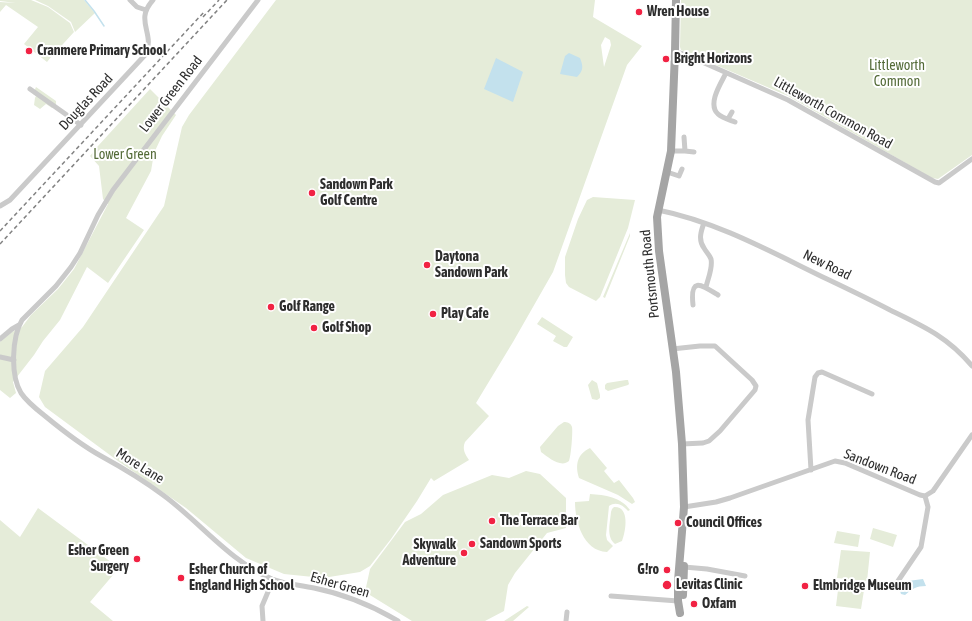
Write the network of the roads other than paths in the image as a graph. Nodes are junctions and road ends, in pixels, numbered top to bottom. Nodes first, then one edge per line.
1 (130, 0) edge
2 (153, 0) edge
3 (258, 0) edge
4 (676, 0) edge
5 (146, 10) junction
6 (675, 52) junction
7 (726, 73) junction
8 (30, 89) dead end
9 (732, 112) dead end
10 (728, 119) junction
11 (735, 122) dead end
12 (81, 125) junction
13 (684, 137) dead end
14 (671, 151) junction
15 (685, 151) junction
16 (694, 152) dead end
17 (972, 159) edge
18 (682, 169) dead end
19 (667, 172) junction
20 (0, 206) edge
21 (658, 210) junction
22 (704, 223) junction
23 (711, 269) junction
24 (717, 272) dead end
25 (706, 287) junction
26 (718, 295) dead end
27 (39, 303) joint
28 (693, 305) dead end
29 (19, 325) junction
30 (0, 339) edge
31 (672, 349) junction
32 (0, 357) edge
33 (14, 360) junction
34 (972, 366) edge
35 (872, 394) dead end
36 (972, 435) edge
37 (682, 444) junction
38 (811, 470) junction
39 (925, 496) junction
40 (684, 507) junction
41 (681, 567) junction
42 (897, 570) dead end
43 (903, 574) junction
44 (746, 576) dead end
45 (274, 580) junction
46 (898, 581) dead end
47 (611, 596) dead end
48 (678, 601) junction
49 (567, 612) dead end
50 (680, 617) edge
51 (263, 621) edge
52 (398, 621) edge
53 (566, 621) edge

1 - 5 street
2 - 5 street
3 - 27 street, Lower Green Road
4 - 6 main road, Portsmouth Road
5 - 12 street, Douglas Road
6 - 7 street, Littleworth Common Road
6 - 14 main road, Portsmouth Road
7 - 10 street
7 - 17 street, Littleworth Common Road
8 - 12 street
9 - 10 street
10 - 11 street
12 - 20 street, Douglas Road
13 - 15 street
14 - 15 street
14 - 19 main road, Portsmouth Road
15 - 16 street
18 - 19 street
19 - 21 main road, Portsmouth Road
21 - 22 street, New Road
21 - 31 main road, Portsmouth Road
22 - 23 street
22 - 34 street, New Road
23 - 24 street
23 - 25 street
25 - 26 street
25 - 28 street
27 - 29 street, More Lane
29 - 30 street
29 - 33 street, More Lane
31 - 37 main road, Portsmouth Road
31 - 37 street
32 - 33 street
33 - 45 street, More Lane
35 - 38 street
36 - 39 street, Sandown Road
37 - 40 main road, Portsmouth Road
38 - 39 street, Sandown Road
38 - 40 street, Sandown Road
39 - 43 street
40 - 41 main road, Portsmouth Road
41 - 44 street
41 - 48 main road
41 - 50 main road
42 - 43 street
43 - 46 street
45 - 51 street
45 - 52 street, Esher Green
47 - 48 street
48 - 50 main road
49 - 53 street

